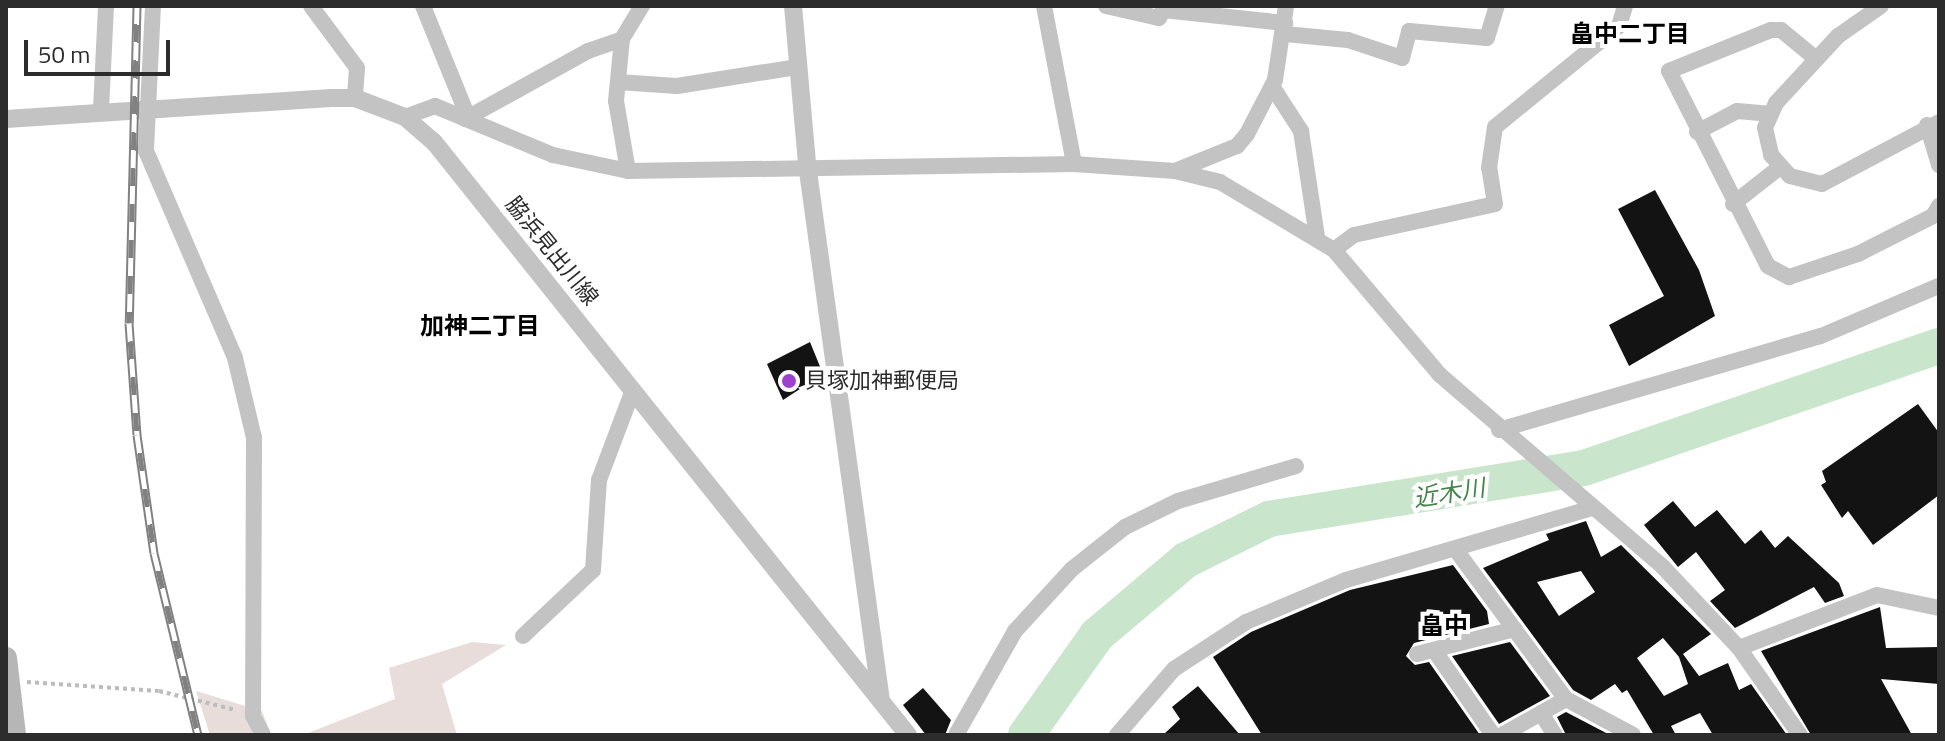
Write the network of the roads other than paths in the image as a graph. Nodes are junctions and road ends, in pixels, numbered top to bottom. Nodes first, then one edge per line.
1 (106, 6) edge
2 (153, 6) edge
3 (311, 6) edge
4 (423, 6) edge
5 (642, 6) edge
6 (793, 6) edge
7 (1044, 6) edge
8 (1106, 6) edge
9 (1497, 6) edge
10 (1625, 6) edge
11 (1876, 7) edge
12 (1164, 8) edge
13 (1285, 21) edge
14 (622, 39) junction
15 (1815, 58) junction
16 (797, 67) junction
17 (618, 82) junction
18 (1272, 86) junction
19 (355, 98) junction
20 (145, 107) junction
21 (101, 109) junction
22 (1769, 114) junction
23 (405, 117) junction
24 (467, 118) junction
25 (6, 119) edge
26 (1933, 124) edge
27 (1697, 132) junction
28 (807, 164) junction
29 (1074, 164) junction
30 (1939, 165) edge
31 (1780, 167) junction
32 (628, 171) junction
33 (1175, 171) junction
34 (1733, 204) junction
35 (1939, 206) edge
36 (1317, 237) junction
37 (1334, 250) junction
38 (1939, 286) edge
39 (633, 390) junction
40 (1503, 433) junction
41 (1296, 466) dead end
42 (1589, 505) junction
43 (1456, 550) junction
44 (1939, 608) edge
45 (1515, 629) junction
46 (523, 636) dead end
47 (1739, 648) junction
48 (7, 670) edge
49 (1566, 699) junction
50 (881, 701) junction
51 (1541, 713) junction
52 (15, 735) edge
53 (263, 735) edge
54 (908, 735) edge
55 (956, 735) edge
56 (1117, 735) edge
57 (1493, 735) edge
58 (1502, 735) edge
59 (1555, 735) edge
60 (1633, 735) edge
61 (1800, 735) edge

1 - 21 street
2 - 20 street
3 - 19 street
4 - 24 street
5 - 14 street
6 - 16 street
7 - 29 street
8 - 12 street
9 - 13 street
10 - 37 street
11 - 15 street
12 - 13 street
13 - 18 street
14 - 17 street
14 - 24 street
15 - 22 street
15 - 27 street
16 - 17 street
16 - 28 street
17 - 32 street
18 - 33 street
18 - 36 street
19 - 20 street, 脇浜見出川線
19 - 23 street, 脇浜見出川線
20 - 21 street, 脇浜見出川線
20 - 53 street
21 - 25 street, 脇浜見出川線
22 - 27 street
22 - 31 street
23 - 24 street
23 - 39 street, 脇浜見出川線
24 - 32 street
26 - 30 street
26 - 31 street
27 - 34 street
28 - 29 street
28 - 32 street
28 - 50 street
29 - 33 street
31 - 34 street
33 - 36 street
34 - 35 street
36 - 37 street
37 - 40 street
38 - 40 street
39 - 46 street
39 - 50 street, 脇浜見出川線
40 - 42 street
41 - 55 street
42 - 43 street
42 - 47 street
43 - 45 street
43 - 56 street
44 - 47 street
45 - 49 street
45 - 57 street
47 - 61 street
48 - 52 main road
49 - 51 street
49 - 60 street
50 - 54 street, 脇浜見出川線
51 - 58 street
51 - 59 street

